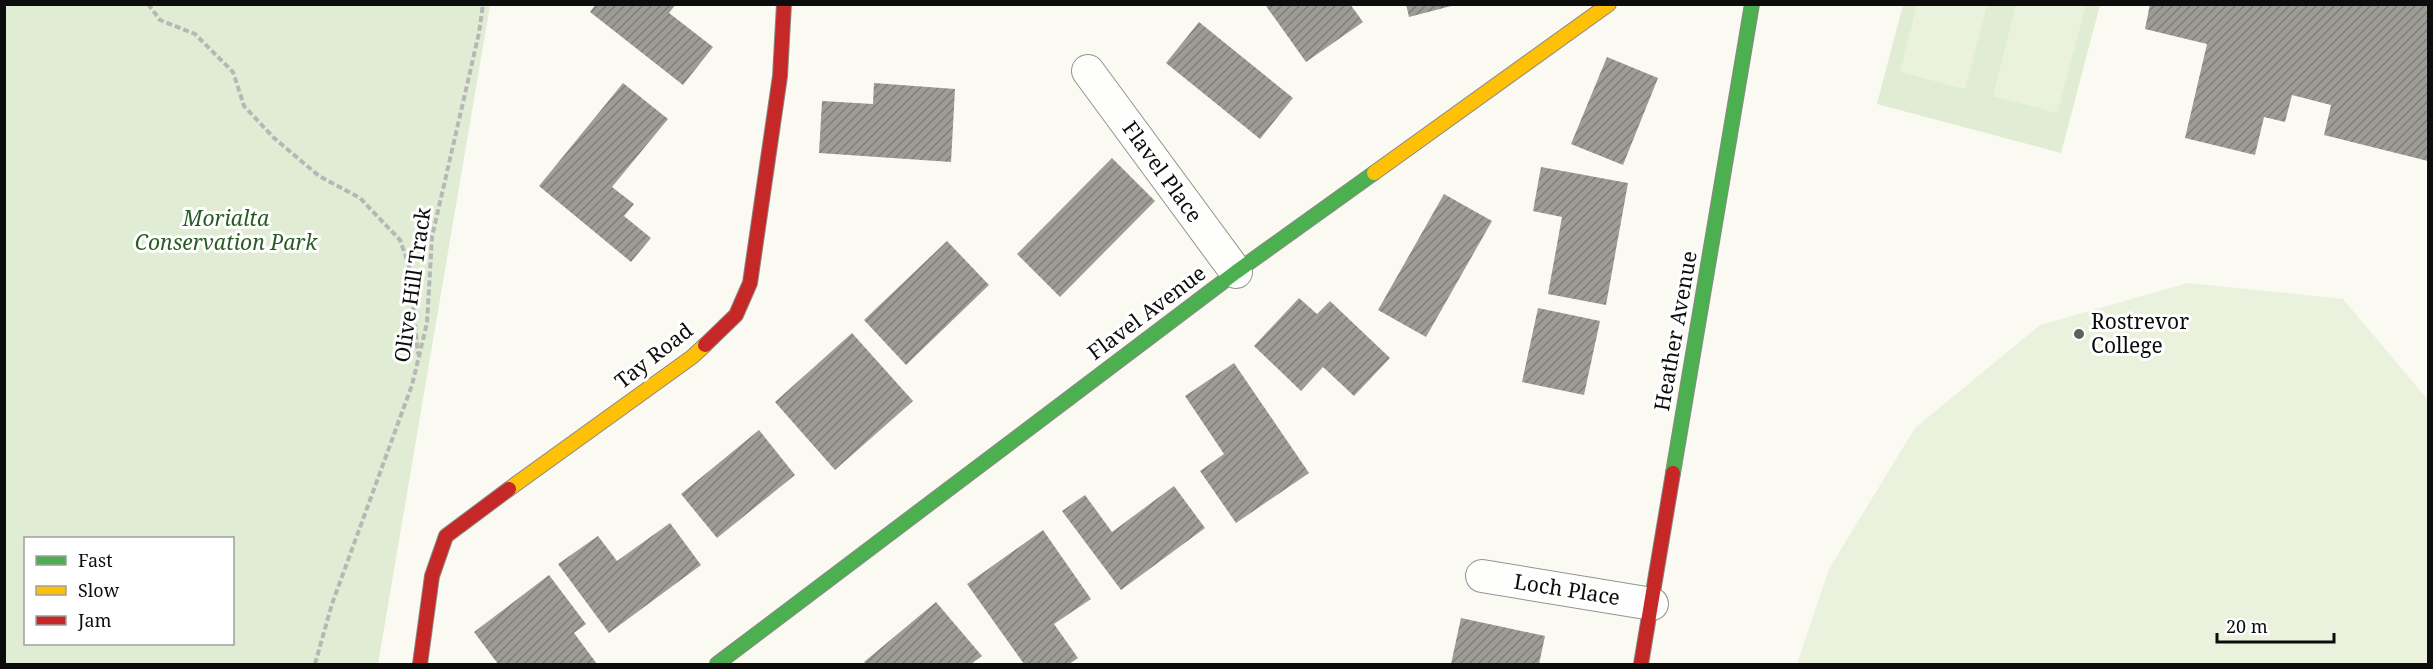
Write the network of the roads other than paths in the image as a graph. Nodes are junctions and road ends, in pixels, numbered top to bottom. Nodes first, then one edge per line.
1 (784, 4) edge
2 (1608, 4) edge
3 (1752, 4) edge
4 (1089, 71) dead end
5 (1236, 272) junction
6 (1482, 576) dead end
7 (1652, 604) junction
8 (420, 664) edge
9 (717, 664) edge
10 (1641, 664) edge

1 - 8 street, Tay Road
2 - 5 street, Flavel Avenue
3 - 7 street, Heather Avenue
4 - 5 street, Flavel Place
5 - 9 street, Flavel Avenue
6 - 7 street, Loch Place
7 - 10 street, Heather Avenue

